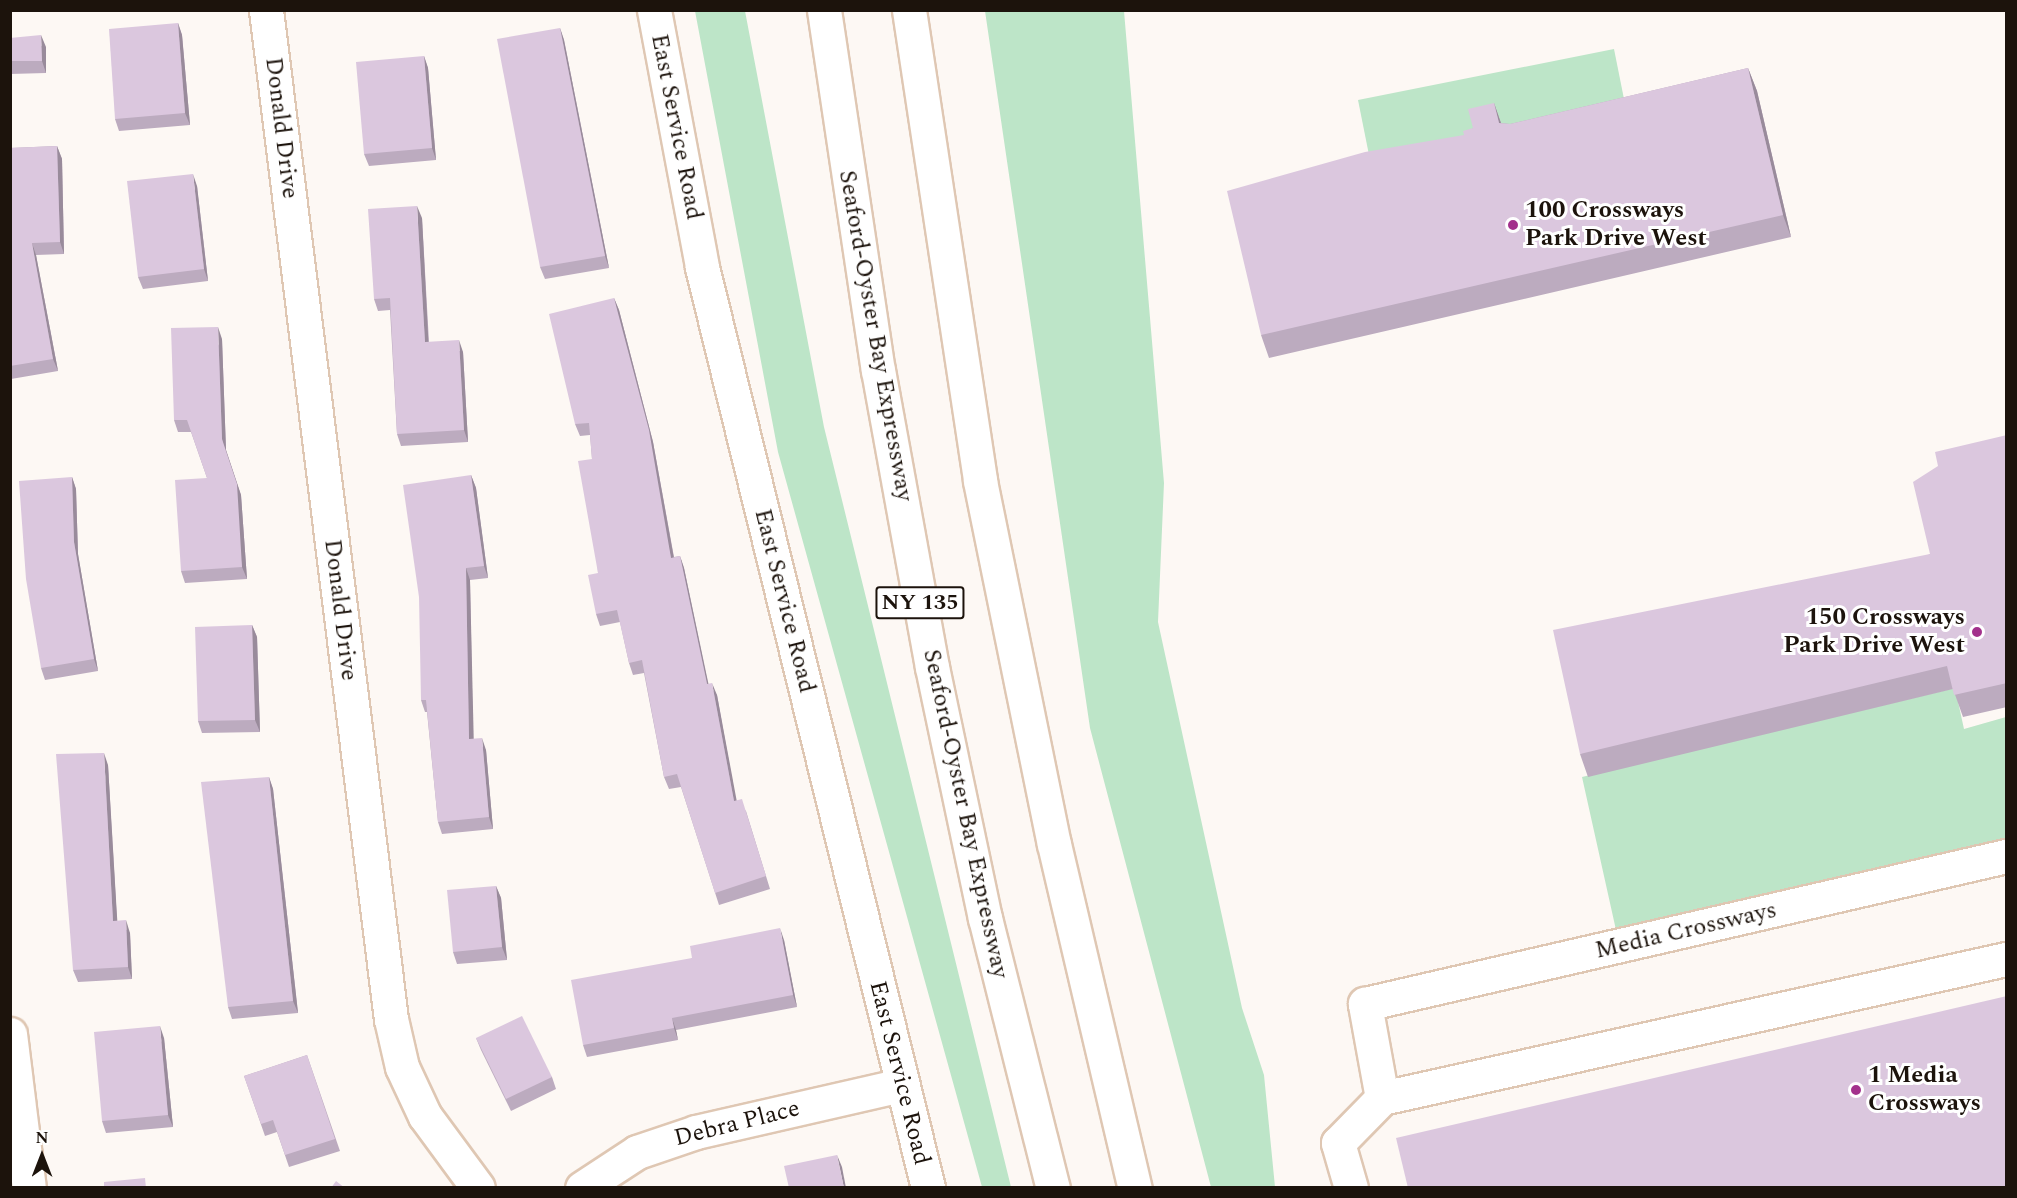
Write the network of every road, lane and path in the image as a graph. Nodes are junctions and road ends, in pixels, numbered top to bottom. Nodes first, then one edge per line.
1 (266, 10) edge
2 (654, 10) edge
3 (801, 10) edge
4 (824, 10) edge
5 (909, 10) edge
6 (929, 10) edge
7 (878, 370) junction
8 (980, 482) junction
9 (2007, 856) edge
10 (2007, 959) edge
11 (10, 1034) edge
12 (902, 1085) junction
13 (1382, 1098) junction
14 (29, 1188) edge
15 (478, 1188) edge
16 (582, 1188) edge
17 (928, 1188) edge
18 (1053, 1188) edge
19 (1136, 1188) edge
20 (1351, 1188) edge

1 - 15 main road, Donald Drive
2 - 12 main road, East Service Road
3 - 7 main road
4 - 7 main road, Seaford-Oyster Bay Expressway / NY 135
5 - 8 main road, NY 135
6 - 8 main road
7 - 18 main road, Seaford-Oyster Bay Expressway / NY 135
8 - 19 main road, NY 135
9 - 13 main road, Media Crossways
10 - 13 main road
11 - 14 main road
12 - 16 main road, Debra Place
12 - 17 main road, East Service Road
13 - 20 main road

